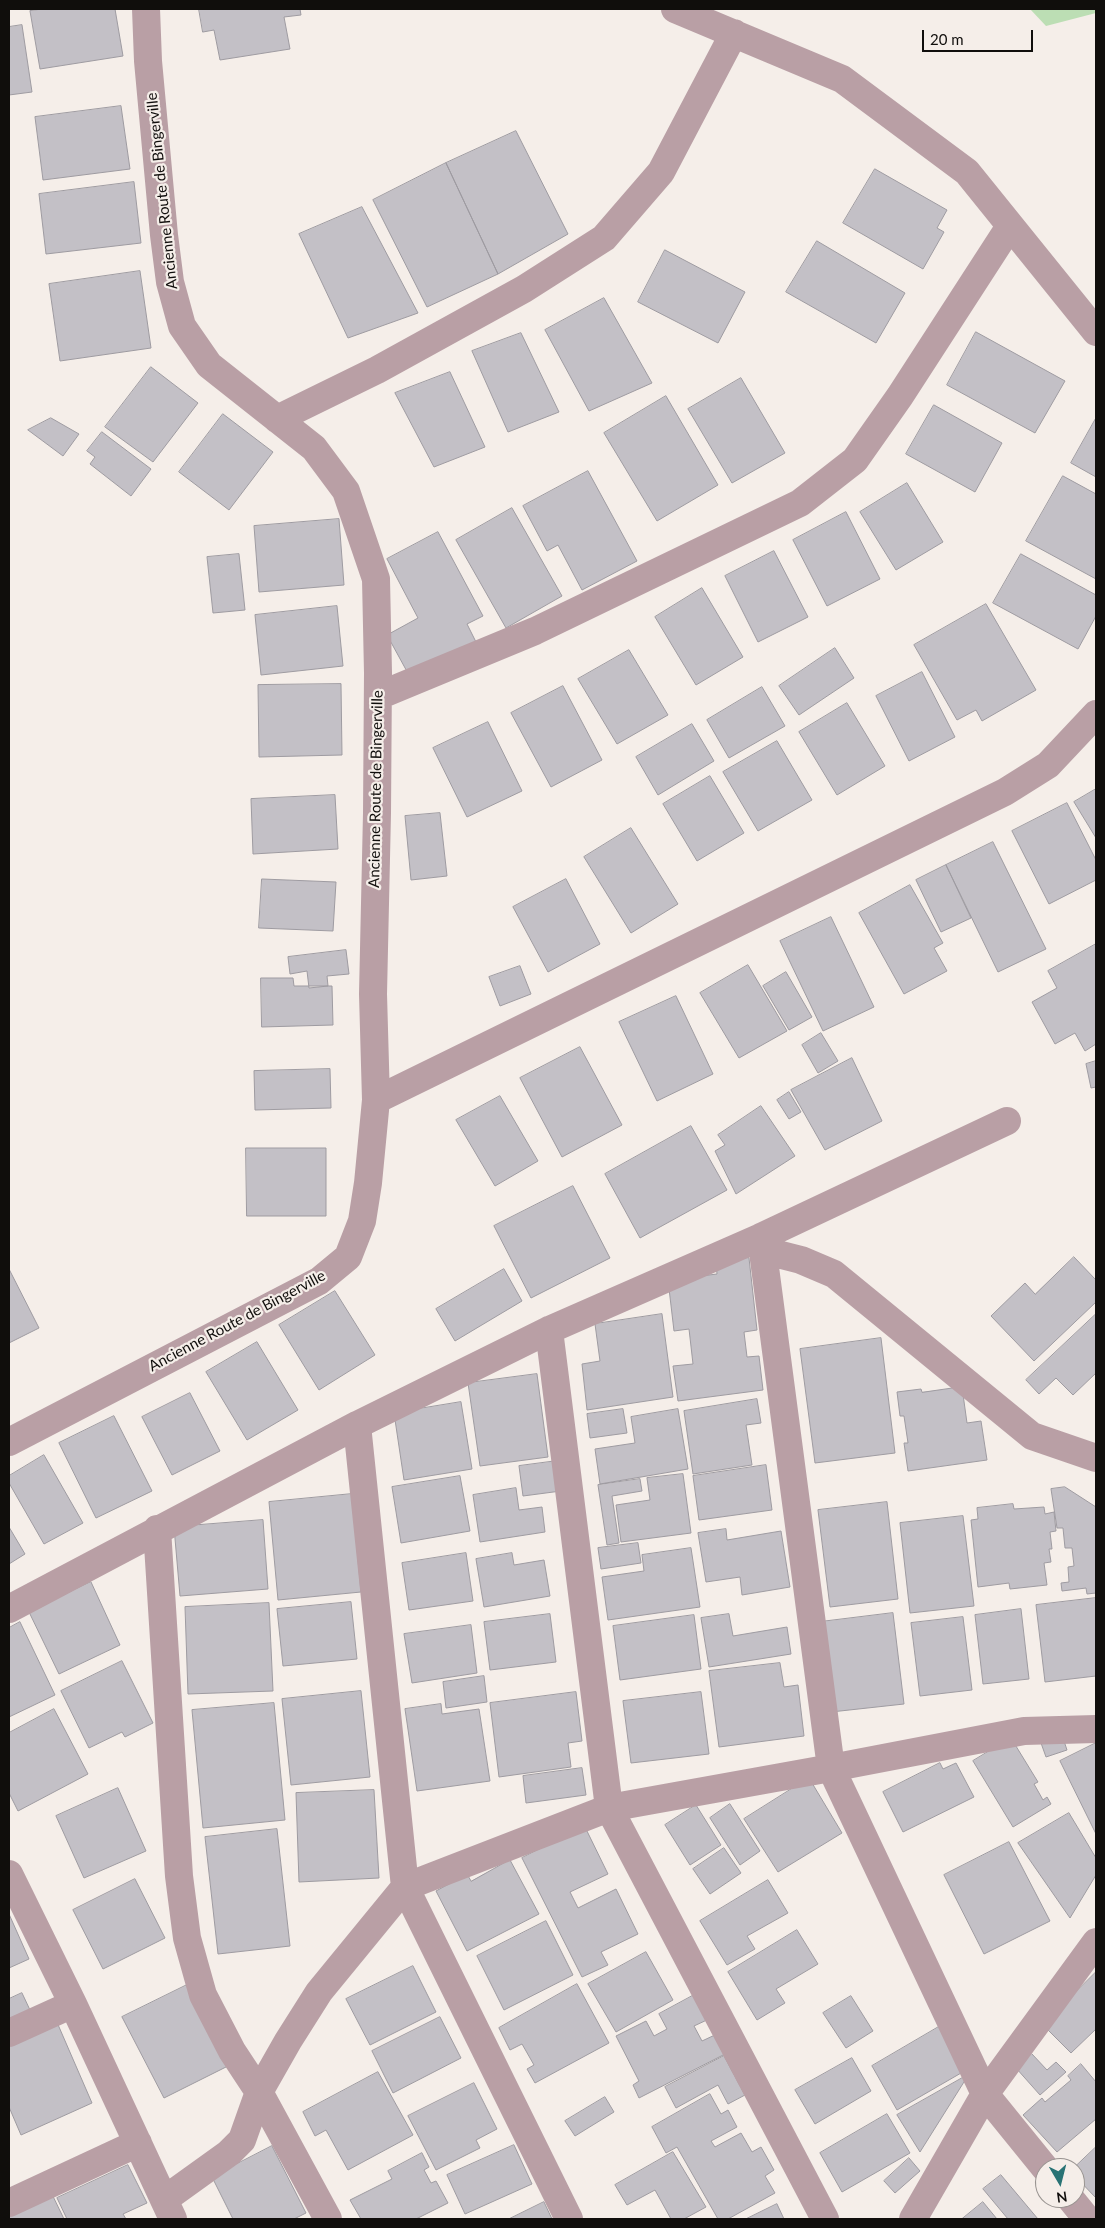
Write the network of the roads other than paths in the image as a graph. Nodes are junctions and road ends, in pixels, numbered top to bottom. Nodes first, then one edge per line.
1 (146, 9) edge
2 (675, 9) edge
3 (734, 33) junction
4 (1010, 226) junction
5 (1096, 332) edge
6 (277, 420) junction
7 (378, 696) junction
8 (1096, 714) edge
9 (376, 1100) junction
10 (1007, 1121) dead end
11 (761, 1243) junction
12 (549, 1330) junction
13 (357, 1425) junction
14 (9, 1442) edge
15 (1096, 1458) edge
16 (157, 1529) junction
17 (9, 1609) edge
18 (1096, 1729) edge
19 (832, 1768) junction
20 (609, 1808) junction
21 (9, 1874) edge
22 (405, 1887) junction
23 (1096, 1942) edge
24 (73, 2004) junction
25 (9, 2033) edge
26 (259, 2092) junction
27 (985, 2094) junction
28 (138, 2143) junction
29 (1037, 2158) edge
30 (9, 2203) edge
31 (1078, 2208) edge
32 (169, 2209) edge
33 (328, 2219) edge
34 (569, 2219) edge
35 (825, 2219) edge
36 (913, 2219) edge
37 (1087, 2219) edge

1 - 6 street, Ancienne Route de Bingerville
2 - 3 street
3 - 4 street
3 - 6 street
4 - 5 street
4 - 7 street
6 - 7 street, Ancienne Route de Bingerville
7 - 9 street, Ancienne Route de Bingerville
8 - 9 street
9 - 14 street, Ancienne Route de Bingerville
10 - 11 street
11 - 12 street
11 - 15 street
11 - 19 street
12 - 13 street
12 - 20 street
13 - 16 street
13 - 22 street
16 - 17 street
16 - 26 street
18 - 19 street
19 - 20 street
19 - 27 street
20 - 22 street
20 - 35 street
21 - 24 street
22 - 26 street
22 - 34 street
23 - 27 street
24 - 25 street
24 - 28 street
26 - 32 street
26 - 33 street
27 - 29 street
27 - 36 street
28 - 30 street
28 - 32 street
31 - 37 street

